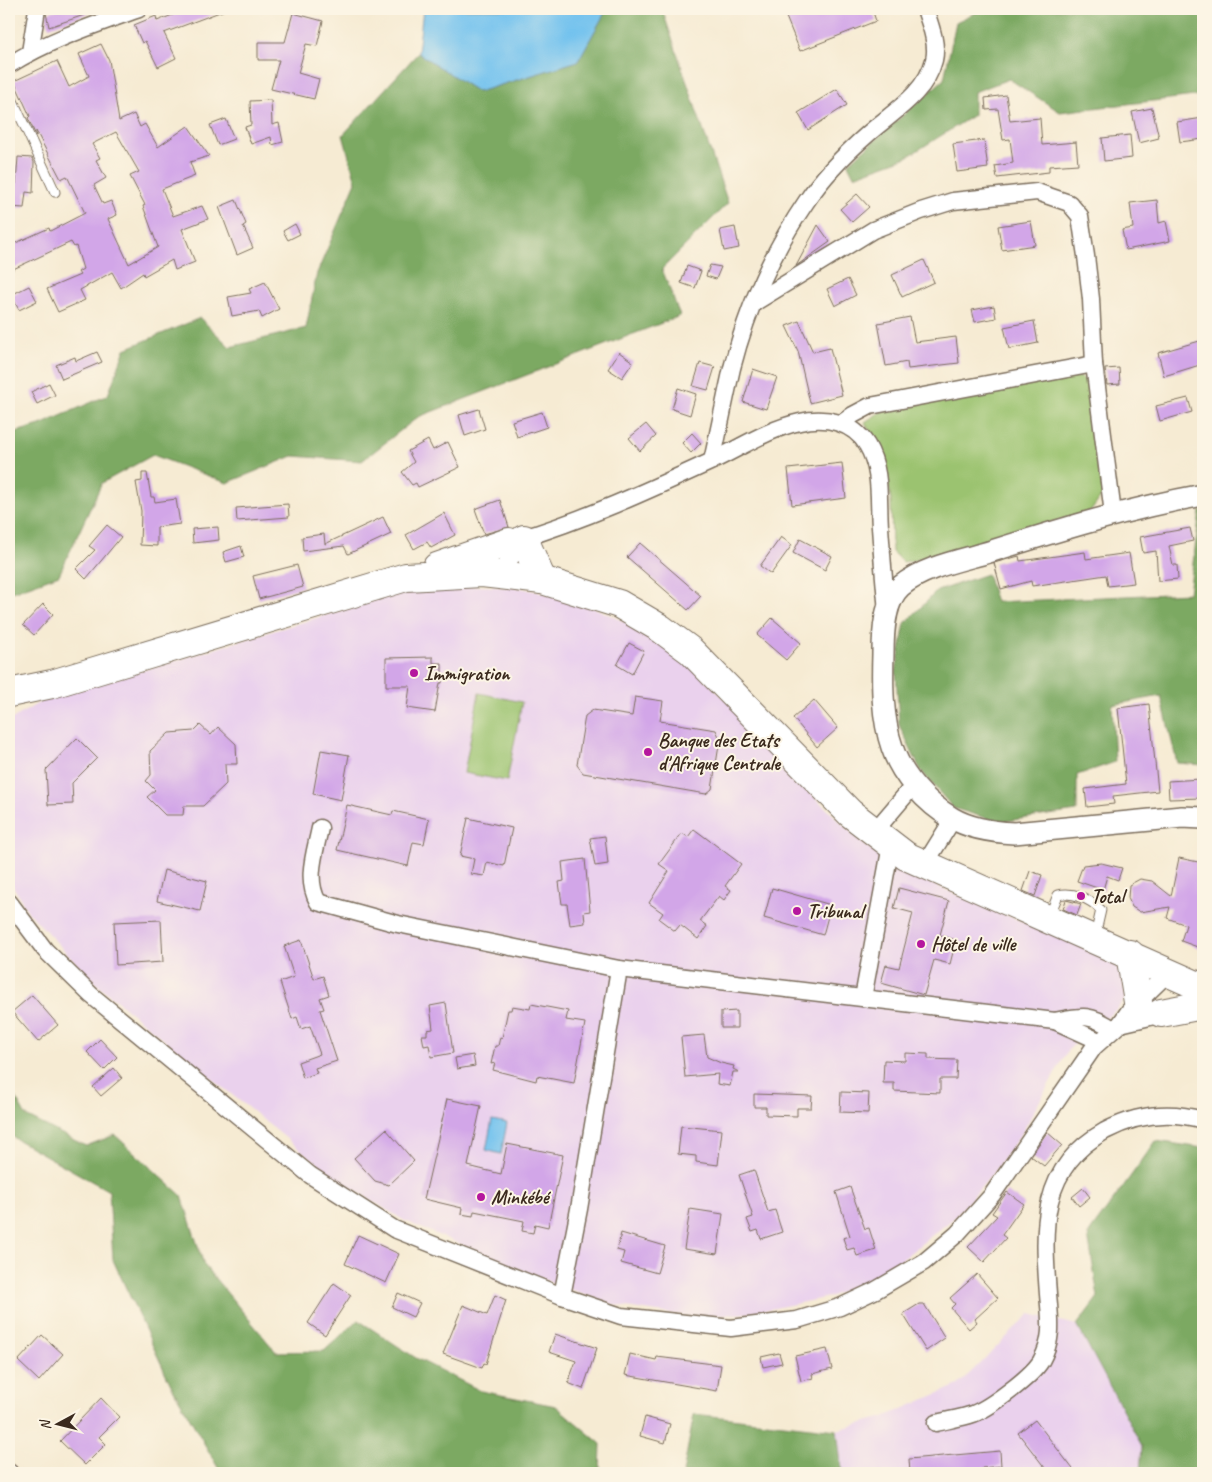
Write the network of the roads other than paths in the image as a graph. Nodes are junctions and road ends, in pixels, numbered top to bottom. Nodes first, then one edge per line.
1 (37, 9) edge
2 (138, 9) edge
3 (925, 9) edge
4 (30, 52) junction
5 (9, 65) edge
6 (9, 92) edge
7 (55, 192) dead end
8 (754, 303) junction
9 (1094, 364) junction
10 (842, 423) junction
11 (712, 461) junction
12 (1203, 495) edge
13 (1113, 514) junction
14 (519, 540) junction
15 (491, 573) junction
16 (406, 577) junction
17 (542, 580) junction
18 (887, 614) junction
19 (20, 691) edge
20 (9, 710) edge
21 (914, 785) junction
22 (1203, 818) edge
23 (953, 819) junction
24 (320, 828) dead end
25 (882, 838) junction
26 (926, 864) junction
27 (9, 902) edge
28 (1130, 954) junction
29 (619, 969) junction
30 (1170, 971) junction
31 (1200, 992) edge
32 (863, 998) junction
33 (1149, 1007) junction
34 (1055, 1021) junction
35 (1117, 1027) junction
36 (1099, 1042) junction
37 (1203, 1120) edge
38 (562, 1296) junction
39 (936, 1423) dead end

1 - 4 street
2 - 4 street
3 - 8 street
4 - 5 street
6 - 7 lane
8 - 9 street
8 - 11 street
9 - 10 street
9 - 13 street
10 - 11 street
10 - 18 street
11 - 14 street
12 - 13 street
13 - 18 street
14 - 15 street
14 - 16 highway
14 - 17 highway
15 - 16 highway
15 - 17 highway
16 - 19 highway
17 - 25 highway
18 - 21 street
19 - 20 highway
21 - 23 street
21 - 25 street
22 - 23 street
23 - 26 street
24 - 29 street
25 - 26 highway
25 - 32 street
26 - 28 highway
27 - 38 street
28 - 30 highway
28 - 33 highway
29 - 32 street
29 - 38 street
30 - 31 highway
30 - 33 street
31 - 33 highway
32 - 34 street
33 - 35 street
33 - 35 street
34 - 35 street
34 - 36 street
35 - 36 street
36 - 38 street
37 - 39 street

